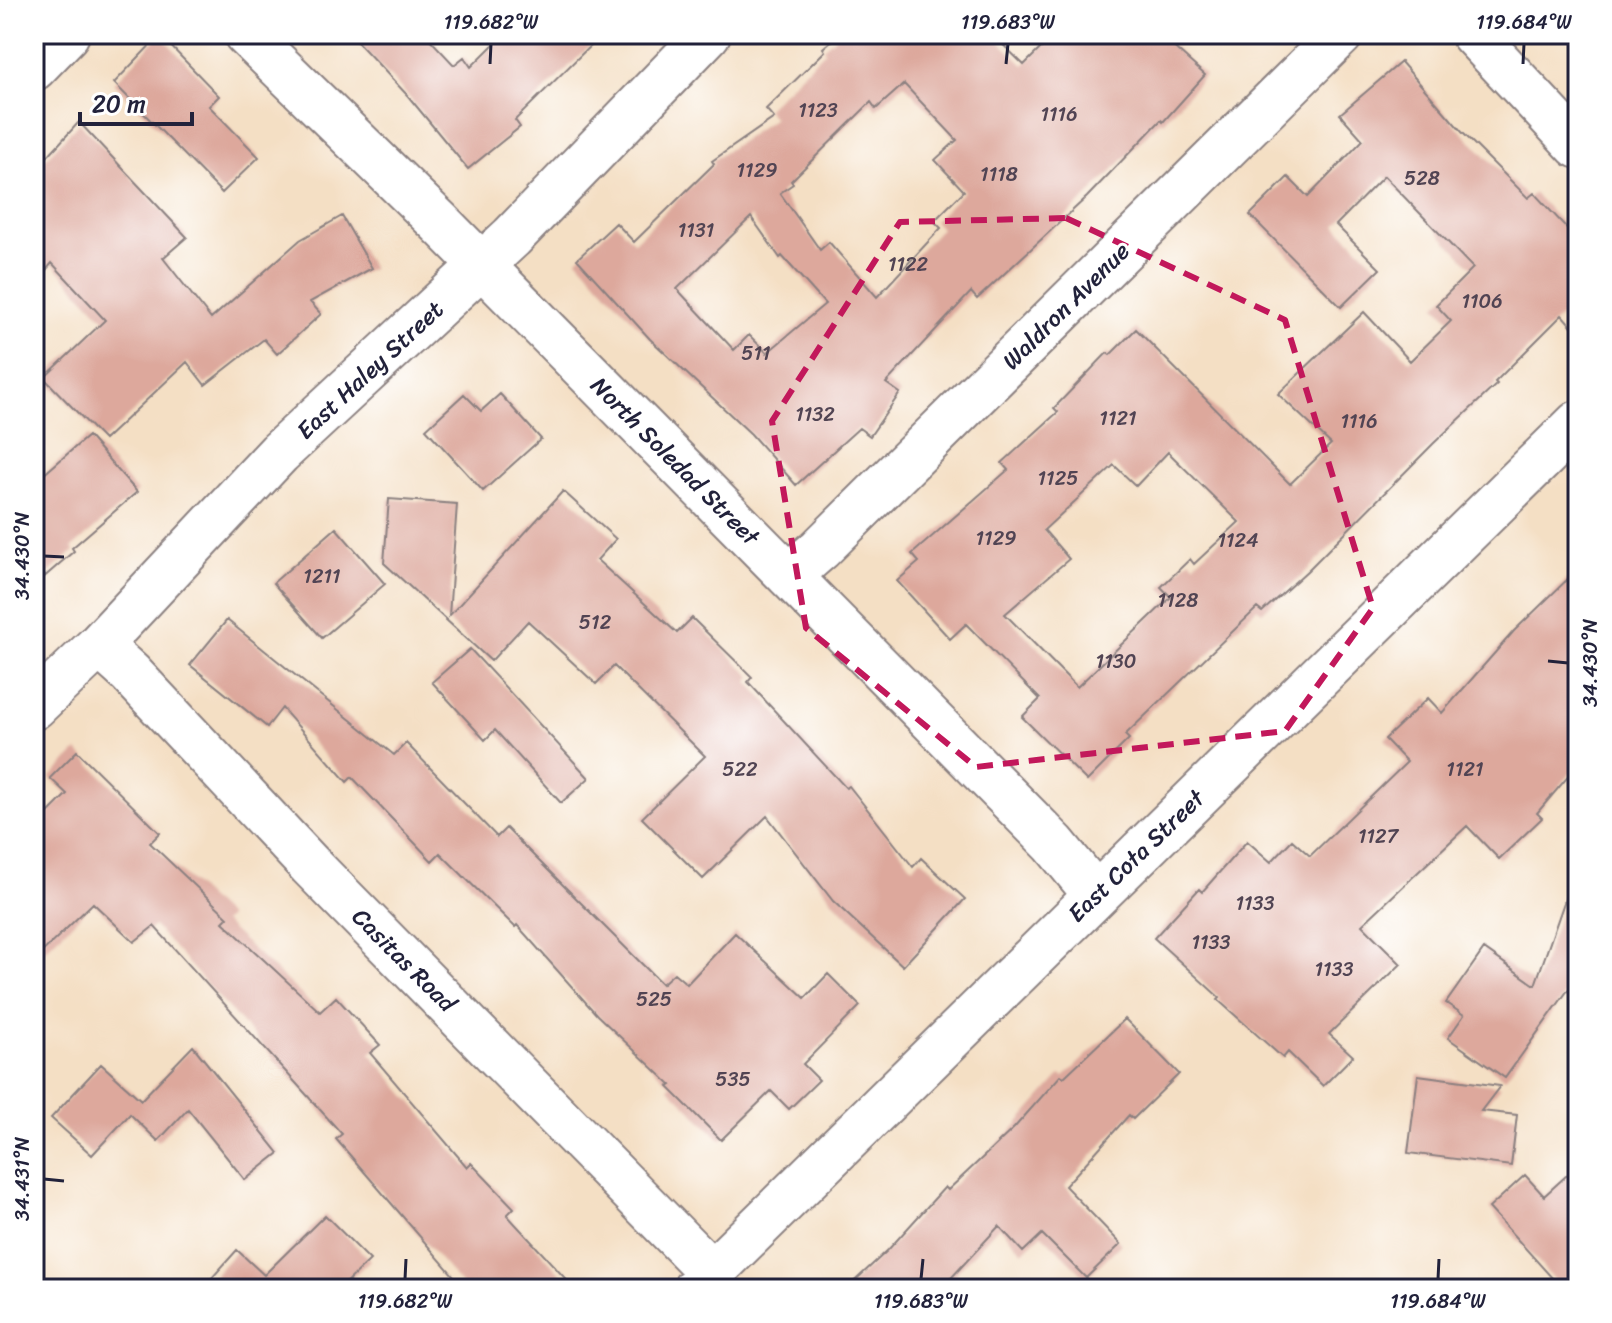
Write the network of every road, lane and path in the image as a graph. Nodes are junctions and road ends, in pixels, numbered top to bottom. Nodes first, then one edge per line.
1 (67, 34) edge
2 (708, 34) edge
3 (1341, 34) edge
4 (1473, 34) edge
5 (248, 35) edge
6 (34, 68) edge
7 (1578, 146) edge
8 (481, 266) junction
9 (1578, 423) edge
10 (789, 576) junction
11 (99, 645) junction
12 (34, 707) edge
13 (1096, 895) junction
14 (703, 1281) edge

1 - 6 street
2 - 8 street, East Haley Street
3 - 10 street, Waldron Avenue
4 - 7 street
5 - 8 street, North Soledad Street
8 - 10 street, North Soledad Street
8 - 11 street, East Haley Street
9 - 13 street, East Cota Street
10 - 13 street, North Soledad Street
11 - 12 street, East Haley Street
11 - 14 street, Casitas Road
13 - 14 street, East Cota Street

